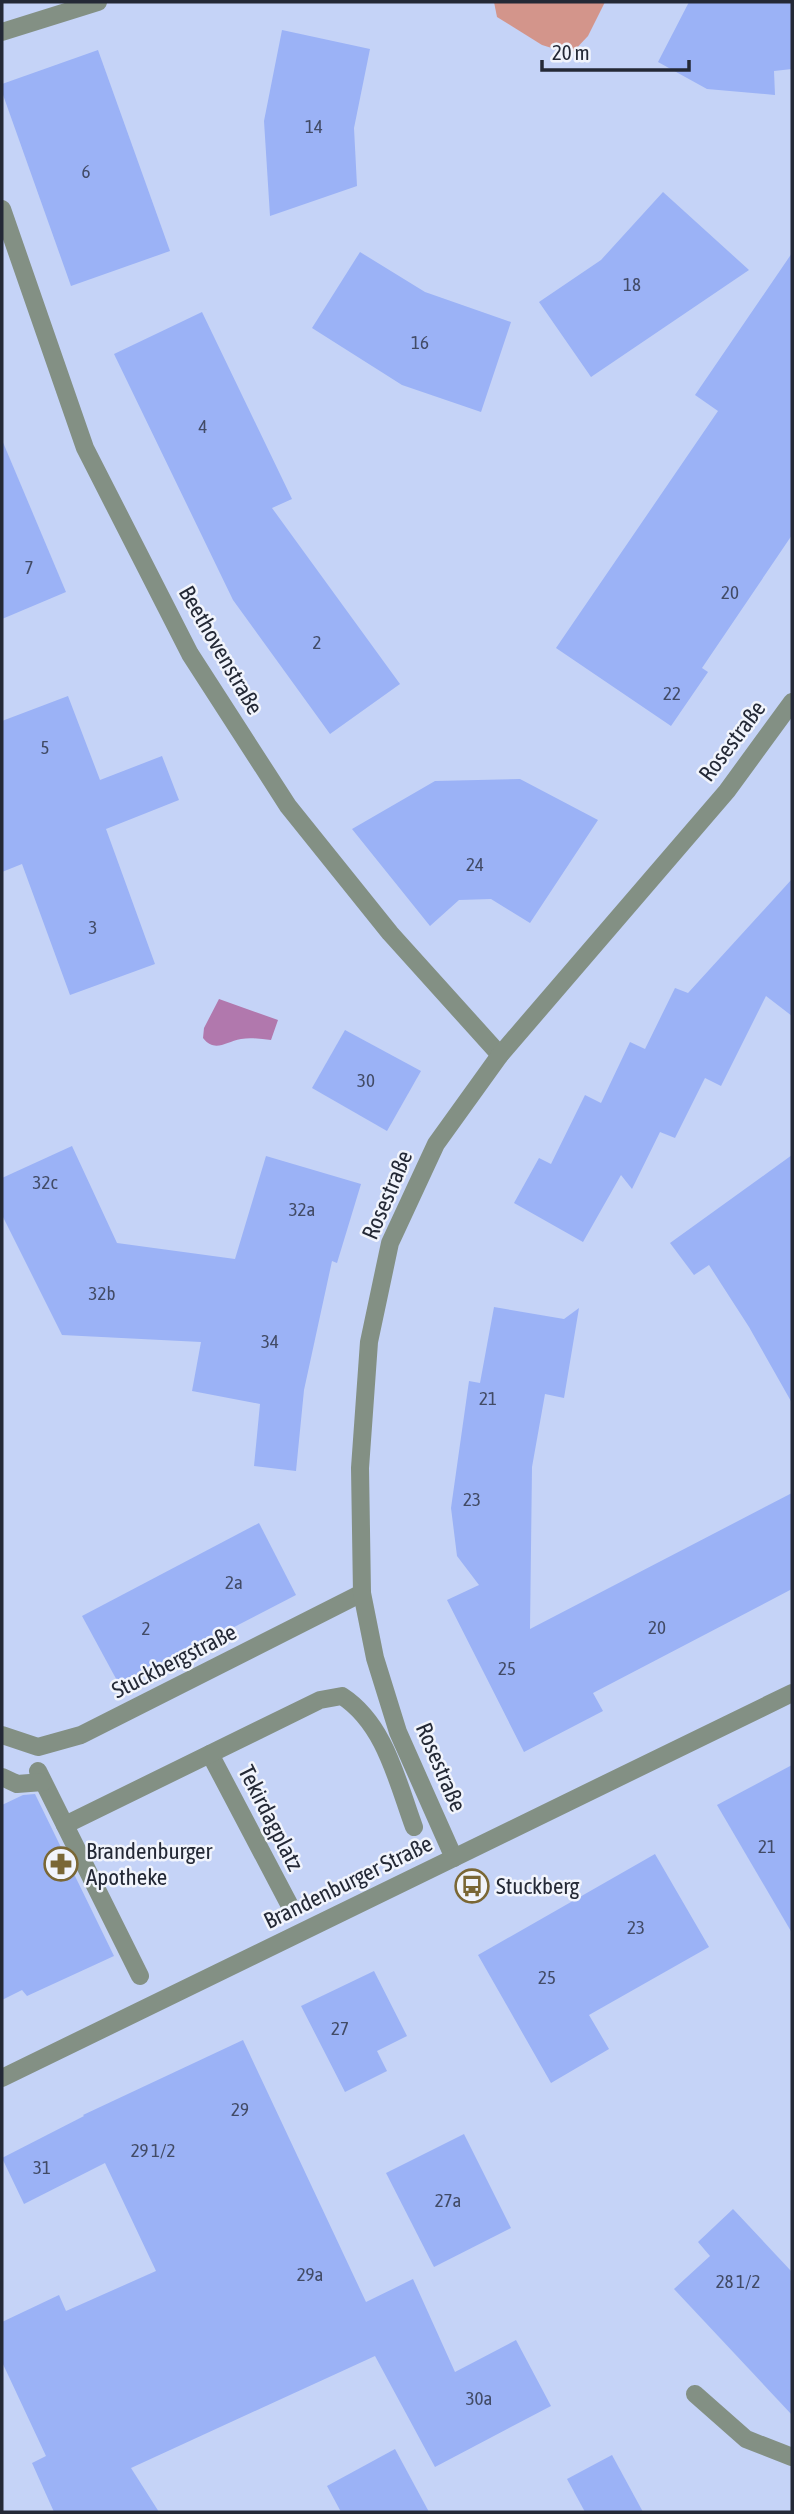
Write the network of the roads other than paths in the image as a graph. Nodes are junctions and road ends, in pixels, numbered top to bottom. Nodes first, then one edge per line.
1 (98, 2) edge
2 (2, 32) edge
3 (2, 209) edge
4 (792, 702) edge
5 (500, 1055) junction
6 (362, 1593) junction
7 (792, 1693) edge
8 (2, 1735) edge
9 (210, 1754) junction
10 (2, 1777) edge
11 (65, 1825) junction
12 (414, 1827) dead end
13 (454, 1857) junction
14 (289, 1904) dead end
15 (140, 1976) dead end
16 (2, 2078) edge
17 (695, 2394) dead end
18 (792, 2457) edge

1 - 2 street
3 - 5 street, Beethovenstraße
4 - 5 street, Rosestraße
5 - 6 street, Rosestraße
6 - 8 street, Stuckbergstraße
6 - 13 street, Rosestraße
7 - 13 street, Brandenburger Straße
9 - 11 street, Tekirdagplatz
9 - 12 street, Tekirdagplatz
9 - 14 street, Tekirdagplatz
10 - 11 street
11 - 15 street
13 - 16 street, Brandenburger Straße
17 - 18 street

